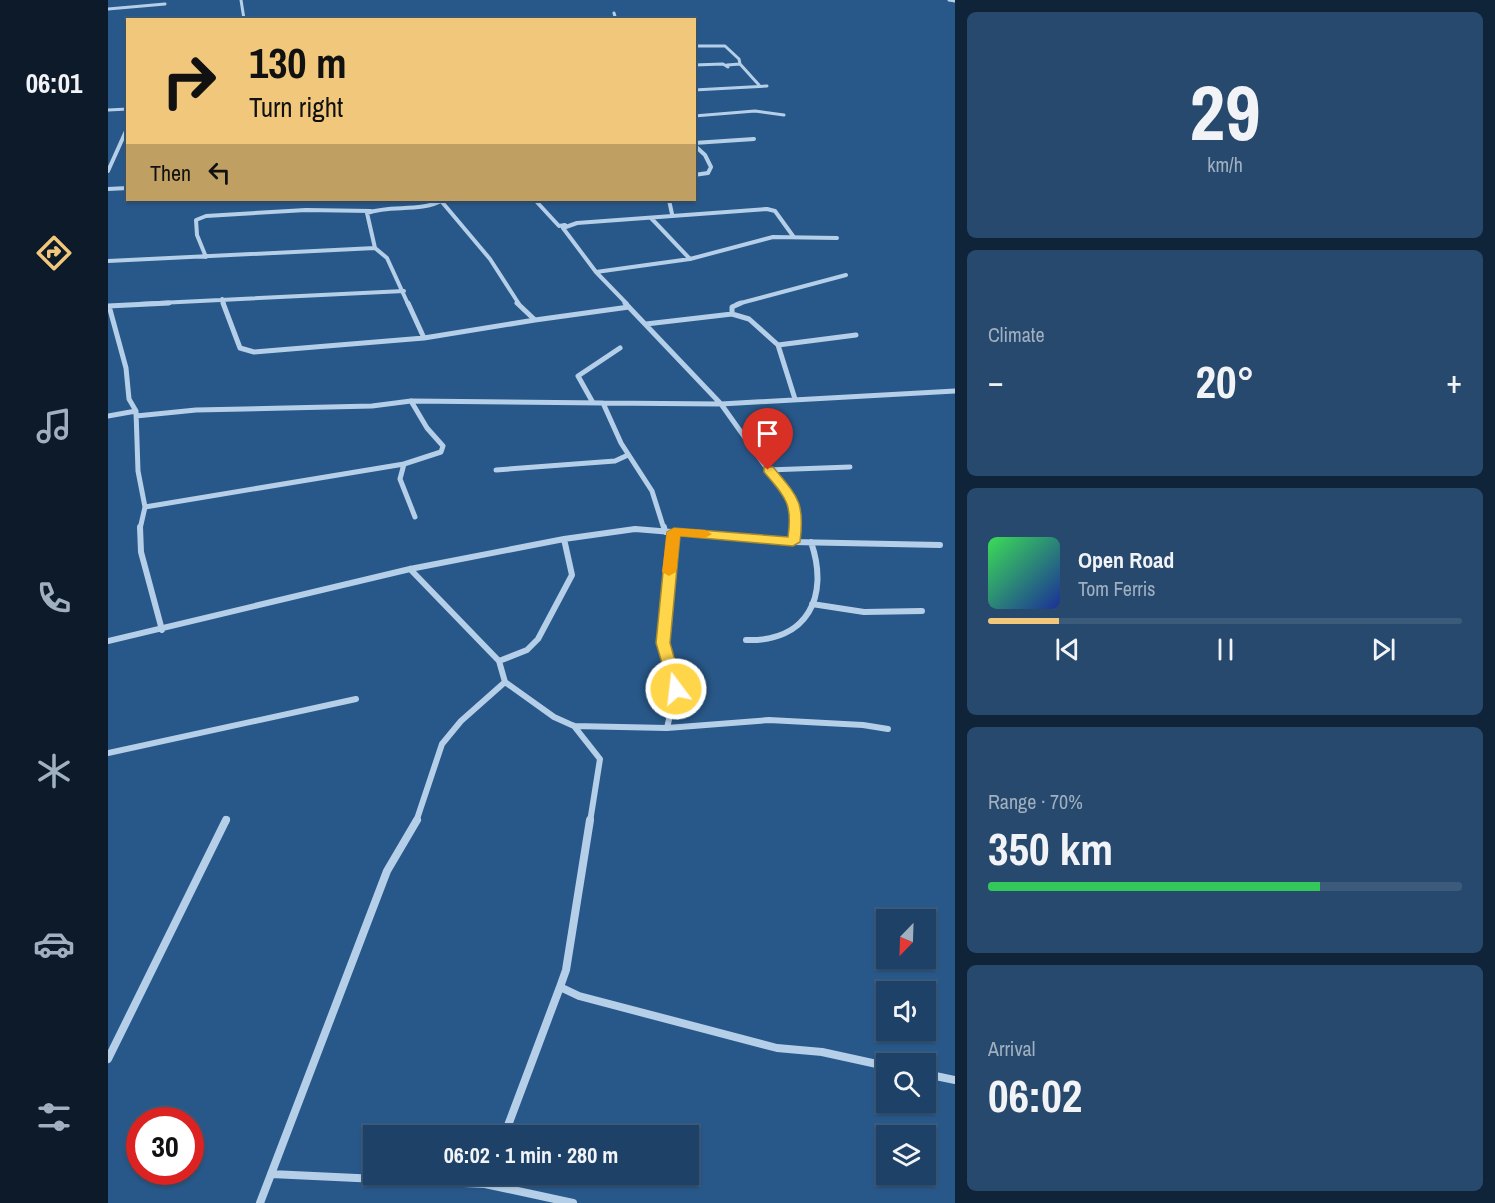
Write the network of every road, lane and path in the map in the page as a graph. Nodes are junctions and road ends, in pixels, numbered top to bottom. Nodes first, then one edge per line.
1 (241, 0) edge
2 (949, 0) edge
3 (955, 1) edge
4 (165, 2) edge
5 (108, 3) edge
6 (110, 8) edge
7 (167, 10) dead end
8 (614, 13) dead end
9 (112, 15) dead end
10 (244, 18) edge
11 (615, 18) edge
12 (696, 46) edge
13 (740, 64) junction
14 (696, 65) edge
15 (759, 86) junction
16 (767, 86) dead end
17 (696, 90) edge
18 (696, 116) edge
19 (784, 116) dead end
20 (126, 132) edge
21 (754, 139) dead end
22 (696, 144) edge
23 (696, 146) edge
24 (108, 171) edge
25 (696, 175) edge
26 (126, 188) edge
27 (108, 189) edge
28 (443, 201) edge
29 (536, 201) edge
30 (669, 201) edge
31 (371, 211) junction
32 (672, 214) junction
33 (651, 218) junction
34 (565, 225) junction
35 (793, 236) junction
36 (837, 238) dead end
37 (375, 248) junction
38 (206, 257) junction
39 (690, 259) junction
40 (108, 261) edge
41 (596, 272) junction
42 (846, 274) dead end
43 (404, 291) junction
44 (222, 299) junction
45 (109, 306) edge
46 (629, 307) junction
47 (732, 314) junction
48 (536, 320) junction
49 (646, 324) junction
50 (856, 335) dead end
51 (423, 338) junction
52 (778, 345) junction
53 (620, 348) dead end
54 (955, 391) edge
55 (795, 399) junction
56 (411, 401) junction
57 (592, 401) junction
58 (603, 404) junction
59 (721, 404) junction
60 (136, 413) junction
61 (108, 416) edge
62 (628, 455) junction
63 (404, 464) junction
64 (850, 467) dead end
65 (496, 470) dead end
66 (768, 470) junction
67 (145, 507) junction
68 (415, 517) dead end
69 (665, 532) junction
70 (674, 532) junction
71 (564, 539) junction
72 (793, 542) junction
73 (810, 542) junction
74 (940, 545) dead end
75 (410, 569) junction
76 (812, 604) junction
77 (922, 611) dead end
78 (162, 630) junction
79 (746, 640) dead end
80 (108, 641) edge
81 (499, 661) junction
82 (505, 682) junction
83 (356, 699) dead end
84 (574, 726) junction
85 (667, 728) junction
86 (888, 729) dead end
87 (108, 753) edge
88 (227, 819) dead end
89 (560, 987) junction
90 (108, 1059) edge
91 (876, 1064) edge
92 (936, 1076) edge
93 (955, 1080) edge
94 (508, 1125) edge
95 (271, 1174) junction
96 (363, 1176) edge
97 (508, 1185) edge
98 (260, 1203) edge
99 (573, 1203) edge

1 - 10 street
2 - 3 street
4 - 6 street
4 - 7 street
5 - 6 street
6 - 9 street
8 - 11 street
12 - 13 street
13 - 14 street
13 - 15 street
15 - 16 street
15 - 17 street
18 - 19 street
20 - 24 street
21 - 22 street
23 - 25 street
26 - 27 street
28 - 31 street
28 - 48 street
29 - 34 street
30 - 32 street
31 - 37 street
31 - 38 street
32 - 33 street
32 - 35 street
33 - 34 street
33 - 39 street
34 - 41 street
35 - 36 street
35 - 39 street
37 - 38 street
37 - 43 street
38 - 40 street
39 - 41 street
41 - 46 street
42 - 47 street
43 - 44 street
43 - 51 street
44 - 45 street
44 - 51 street
45 - 60 street
46 - 48 street
46 - 49 street
47 - 49 street
47 - 52 street
48 - 51 street
49 - 59 street
50 - 52 street
52 - 55 street
53 - 57 street
54 - 55 street
55 - 59 street
56 - 57 street
56 - 60 street
56 - 63 street
57 - 58 street
58 - 59 street
58 - 62 street
59 - 66 street
60 - 61 street
60 - 67 street
62 - 65 street
62 - 69 street
63 - 67 street
63 - 68 street
64 - 66 street
66 - 72 street
67 - 78 street
69 - 70 street
69 - 71 street
70 - 72 street
70 - 85 street
71 - 75 street
71 - 81 street
72 - 73 street
73 - 74 street
73 - 76 street
75 - 78 street
75 - 81 street
76 - 77 street
76 - 79 street
78 - 80 street
81 - 82 street
82 - 84 street
82 - 95 street
83 - 87 street
84 - 85 street
84 - 89 street
85 - 86 street
88 - 90 street
89 - 91 street
89 - 94 street
92 - 93 street
95 - 96 street
95 - 98 street
97 - 99 street

